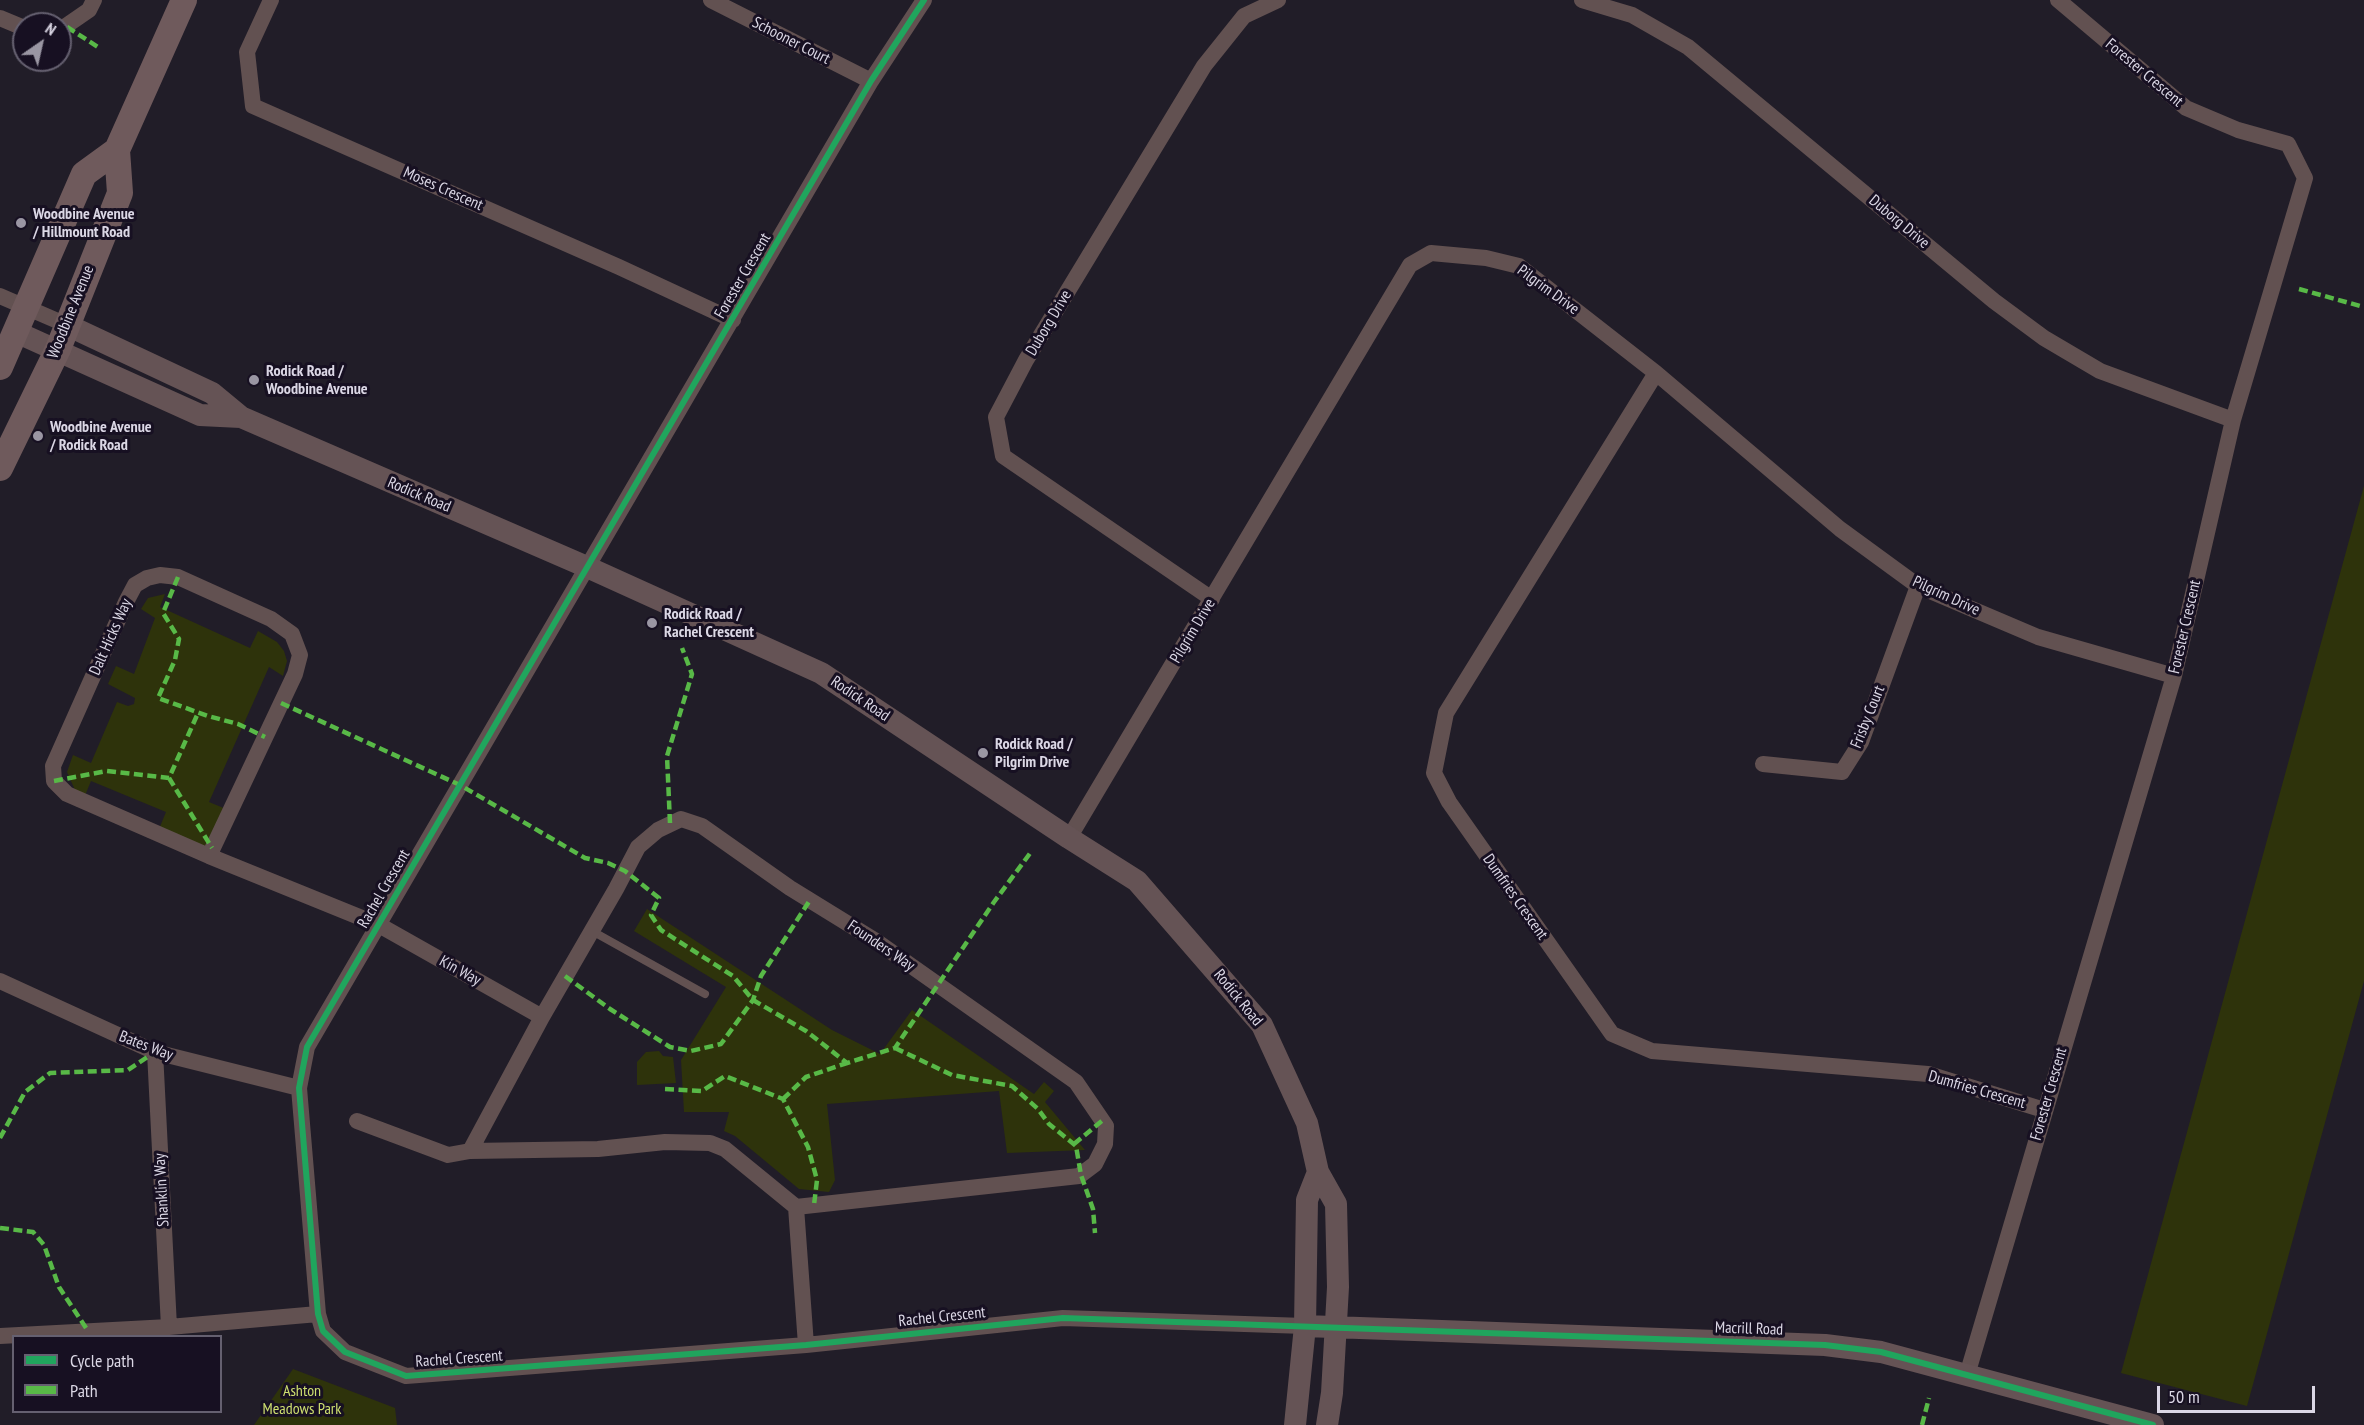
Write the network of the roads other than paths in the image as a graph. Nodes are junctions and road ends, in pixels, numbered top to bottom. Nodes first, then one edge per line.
1 (94, 0) edge
2 (184, 0) edge
3 (271, 0) edge
4 (711, 0) edge
5 (924, 0) edge
6 (1278, 0) edge
7 (1582, 0) edge
8 (2058, 0) edge
9 (72, 22) edge
10 (872, 81) junction
11 (117, 150) junction
12 (0, 296) edge
13 (25, 308) junction
14 (733, 320) junction
15 (67, 325) junction
16 (8, 328) edge
17 (58, 349) junction
18 (0, 368) edge
19 (1656, 373) junction
20 (241, 417) junction
21 (2233, 420) junction
22 (0, 468) edge
23 (587, 567) junction
24 (1918, 586) junction
25 (1212, 599) junction
26 (2174, 676) junction
27 (1763, 764) dead end
28 (1069, 838) junction
29 (209, 856) junction
30 (379, 925) junction
31 (592, 931) junction
32 (0, 981) edge
33 (705, 994) dead end
34 (542, 1017) junction
35 (155, 1052) junction
36 (299, 1088) junction
37 (2044, 1110) junction
38 (357, 1121) dead end
39 (470, 1151) junction
40 (1318, 1172) junction
41 (796, 1207) junction
42 (318, 1314) junction
43 (1305, 1326) junction
44 (169, 1327) junction
45 (1335, 1328) junction
46 (19, 1335) edge
47 (806, 1345) junction
48 (1967, 1375) junction
49 (1295, 1425) edge
50 (1327, 1425) edge
51 (2153, 1425) edge

1 - 9 street
2 - 11 main road, Woodbine Avenue
3 - 14 street, Moses Crescent
4 - 10 street, Schooner Court
5 - 10 street, Forester Crescent
6 - 25 street, Duborg Drive
7 - 21 street, Duborg Drive
8 - 21 street, Forester Crescent
10 - 14 street, Forester Crescent
11 - 13 main road, Woodbine Avenue
11 - 15 main road, Woodbine Avenue
12 - 13 street, Rodick Road
13 - 15 street, Rodick Road
13 - 16 main road, Woodbine Avenue
14 - 23 street, Forester Crescent
15 - 17 main road, Woodbine Avenue
15 - 20 main road, Rodick Road
16 - 17 main road, Rodick Road
16 - 18 main road, Woodbine Avenue
17 - 20 main road, Rodick Road
17 - 22 main road, Woodbine Avenue
19 - 24 street, Pilgrim Drive
19 - 25 street, Pilgrim Drive
19 - 37 street, Dumfries Crescent
20 - 23 main road, Rodick Road
21 - 26 street, Forester Crescent
23 - 28 main road, Rodick Road
23 - 30 street, Rachel Crescent
24 - 26 street, Pilgrim Drive
24 - 27 street, Frisby Court
25 - 28 street, Pilgrim Drive
26 - 37 street, Forester Crescent
28 - 40 main road, Rodick Road
29 - 29 street, Dalt Hicks Way
29 - 30 street, Dalt Hicks Way
30 - 34 street, Kin Way
30 - 36 street, Rachel Crescent
31 - 33 lane
31 - 34 street, Founders Way
31 - 41 street, Founders Way
32 - 35 street, Bates Way
34 - 39 street, Founders Way
35 - 36 street, Bates Way
35 - 44 street, Shanklin Way
36 - 42 street, Rachel Crescent
37 - 48 street, Forester Crescent
38 - 39 street
39 - 41 street
40 - 43 main road
40 - 45 main road, Rodick Road
41 - 47 street
42 - 44 street
42 - 47 street, Rachel Crescent
43 - 45 main road, Macrill Road
43 - 47 street, Rachel Crescent
43 - 49 main road
44 - 46 street
45 - 48 main road, Macrill Road
45 - 50 main road, Rodick Road
48 - 51 main road, Macrill Road

